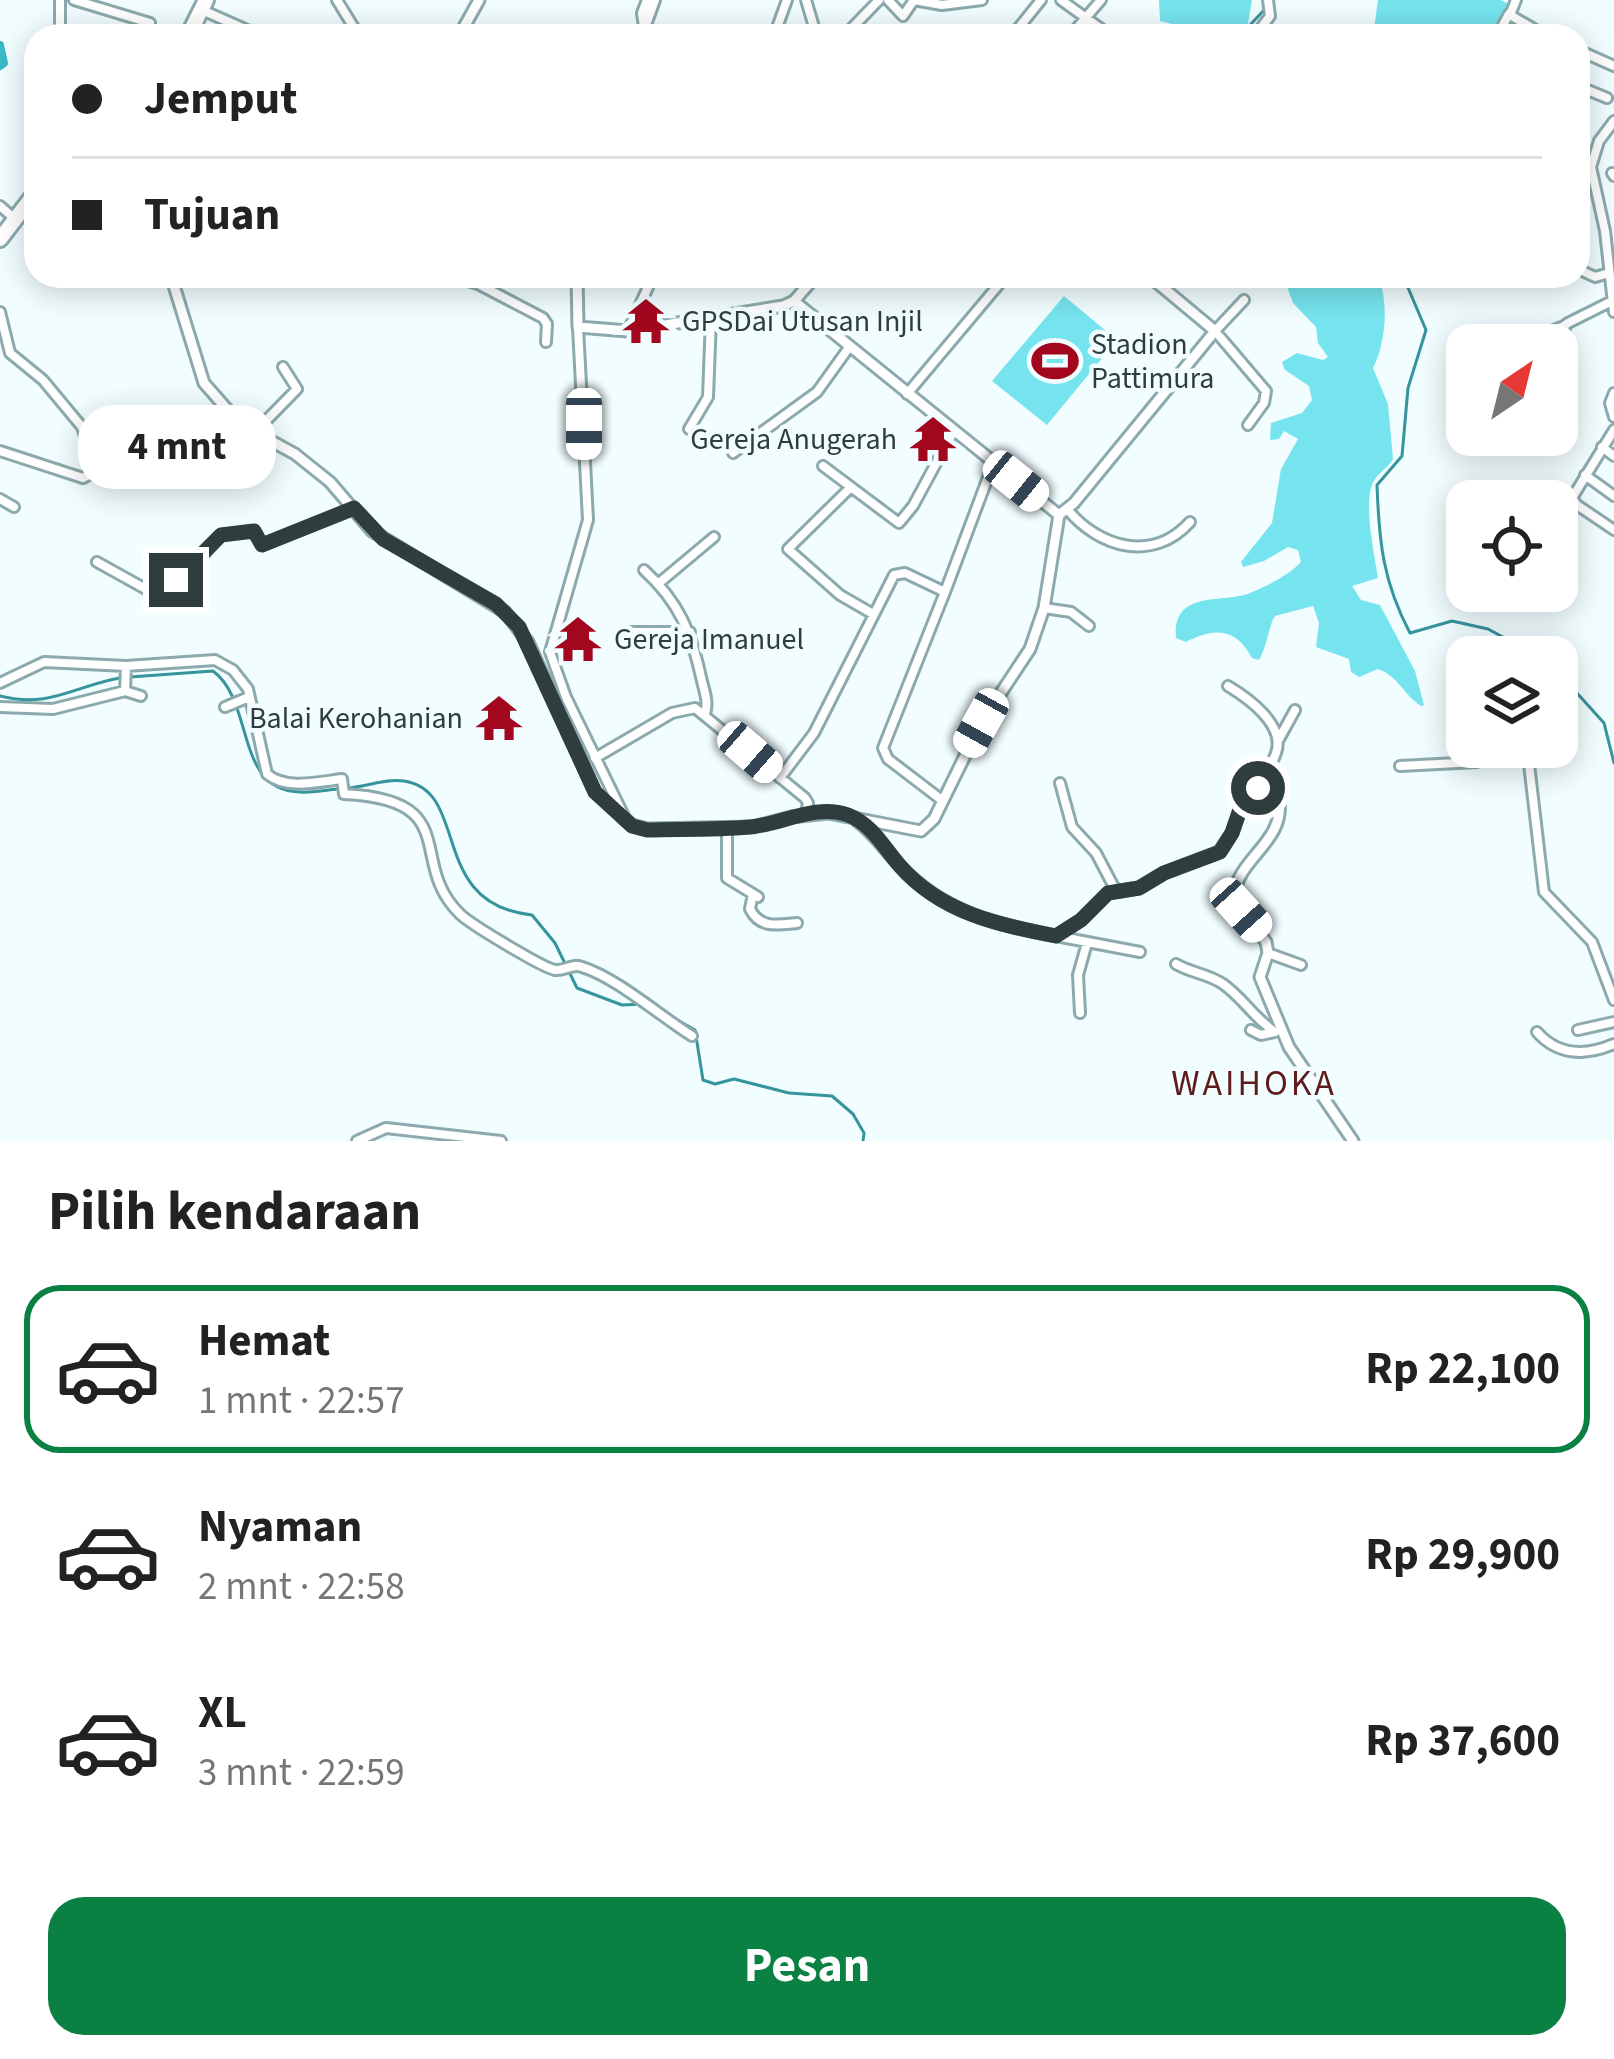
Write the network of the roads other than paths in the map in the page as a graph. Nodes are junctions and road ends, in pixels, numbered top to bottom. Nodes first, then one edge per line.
1 (74, 0) edge
2 (884, 0) edge
3 (982, 0) edge
4 (1040, 0) edge
5 (1061, 0) edge
6 (1101, 0) edge
7 (204, 5) edge
8 (1510, 5) edge
9 (1085, 16) junction
10 (150, 23) dead end
11 (239, 24) edge
12 (856, 24) edge
13 (1021, 24) edge
14 (1079, 24) edge
15 (1095, 24) edge
16 (1522, 24) edge
17 (1590, 91) edge
18 (1607, 98) dead end
19 (1614, 122) edge
20 (1591, 167) joint
21 (0, 206) edge
22 (24, 209) edge
23 (16, 220) junction
24 (1610, 237) edge
25 (0, 239) edge
26 (1609, 273) junction
27 (1590, 275) edge
28 (175, 288) edge
29 (486, 288) edge
30 (577, 288) edge
31 (648, 288) edge
32 (805, 288) edge
33 (996, 288) edge
34 (1168, 288) edge
35 (1244, 299) dead end
36 (794, 301) junction
37 (1613, 301) edge
38 (0, 312) edge
39 (711, 318) junction
40 (1567, 324) edge
41 (578, 327) junction
42 (628, 331) junction
43 (1215, 331) junction
44 (546, 342) dead end
45 (851, 344) junction
46 (283, 367) dead end
47 (1614, 393) edge
48 (907, 394) junction
49 (1614, 417) edge
50 (1248, 425) dead end
51 (689, 429) dead end
52 (1614, 430) edge
53 (953, 432) junction
54 (254, 433) junction
55 (1602, 447) junction
56 (0, 451) edge
57 (733, 453) dead end
58 (1614, 456) edge
59 (993, 464) junction
60 (823, 466) dead end
61 (1585, 475) junction
62 (850, 488) junction
63 (1614, 496) edge
64 (0, 499) edge
65 (14, 507) dead end
66 (354, 508) junction
67 (1063, 512) junction
68 (1190, 522) dead end
69 (1614, 530) edge
70 (714, 536) dead end
71 (97, 562) dead end
72 (644, 570) dead end
73 (658, 583) junction
74 (945, 592) junction
75 (1044, 608) junction
76 (873, 614) junction
77 (1089, 626) dead end
78 (631, 632) dead end
79 (690, 632) junction
80 (126, 669) junction
81 (0, 682) edge
82 (1228, 686) dead end
83 (125, 689) junction
84 (141, 696) dead end
85 (250, 697) junction
86 (232, 704) dead end
87 (0, 707) edge
88 (1295, 710) dead end
89 (705, 714) junction
90 (1278, 741) junction
91 (595, 758) junction
92 (1446, 764) edge
93 (1400, 766) dead end
94 (1529, 768) edge
95 (780, 778) junction
96 (1060, 783) dead end
97 (1258, 788) junction
98 (943, 801) junction
99 (806, 814) junction
100 (853, 817) junction
101 (626, 821) junction
102 (898, 827) junction
103 (728, 828) junction
104 (885, 845) junction
105 (1116, 891) junction
106 (797, 923) dead end
107 (1056, 936) junction
108 (1087, 943) junction
109 (1140, 952) dead end
110 (1268, 953) junction
111 (1175, 964) dead end
112 (1301, 965) dead end
113 (1614, 1000) edge
114 (1080, 1013) dead end
115 (1614, 1022) edge
116 (1251, 1030) dead end
117 (1578, 1030) dead end
118 (1279, 1031) junction
119 (1537, 1032) dead end
120 (692, 1036) dead end
121 (1614, 1045) edge
122 (413, 1136) edge
123 (357, 1141) edge
124 (501, 1141) edge
125 (1353, 1141) edge

1 - 10 street
2 - 3 street
2 - 12 street
4 - 13 street
5 - 9 street
6 - 9 street
7 - 11 street
8 - 16 street
9 - 14 street
9 - 15 street
17 - 18 street
19 - 20 street
20 - 24 street
21 - 23 street
22 - 23 highway
23 - 25 highway
24 - 26 street
26 - 27 street
26 - 37 street
28 - 54 street
29 - 44 street
30 - 41 street
31 - 42 street
32 - 36 street
33 - 48 street
34 - 43 street
35 - 43 street
36 - 39 street
36 - 45 street
37 - 40 street
38 - 56 street
39 - 42 street
39 - 51 street
41 - 42 street
41 - 91 street
43 - 50 street
43 - 67 street
45 - 48 street
45 - 57 street
46 - 54 street
47 - 49 street
48 - 53 street
52 - 55 street
53 - 59 street
53 - 62 street
54 - 66 street
55 - 58 street
55 - 61 street
59 - 67 street
59 - 74 street
60 - 62 street
61 - 63 street
61 - 69 street
62 - 76 street
64 - 65 street
66 - 71 street
66 - 101 street
67 - 68 street
67 - 75 street
70 - 73 street
72 - 73 street
73 - 79 street
74 - 76 street
74 - 98 street
75 - 77 street
75 - 98 street
76 - 95 street
78 - 79 street
79 - 89 street
80 - 81 street
80 - 83 street
80 - 85 street
82 - 90 street
83 - 84 street
83 - 87 street
85 - 86 street
85 - 120 street
88 - 90 street
89 - 91 street
89 - 95 street
90 - 97 street
91 - 101 street
92 - 93 street
94 - 113 street
95 - 99 street
96 - 105 street
97 - 105 street
97 - 110 street
98 - 102 street
99 - 100 street
99 - 103 street
100 - 102 street
100 - 104 street
101 - 103 street
102 - 104 street
103 - 106 street
104 - 107 street
105 - 107 street
107 - 108 street
108 - 109 street
108 - 114 street
110 - 112 street
110 - 118 street
111 - 118 street
115 - 117 street
116 - 118 street
118 - 125 street
119 - 121 street
122 - 123 street
122 - 124 street

